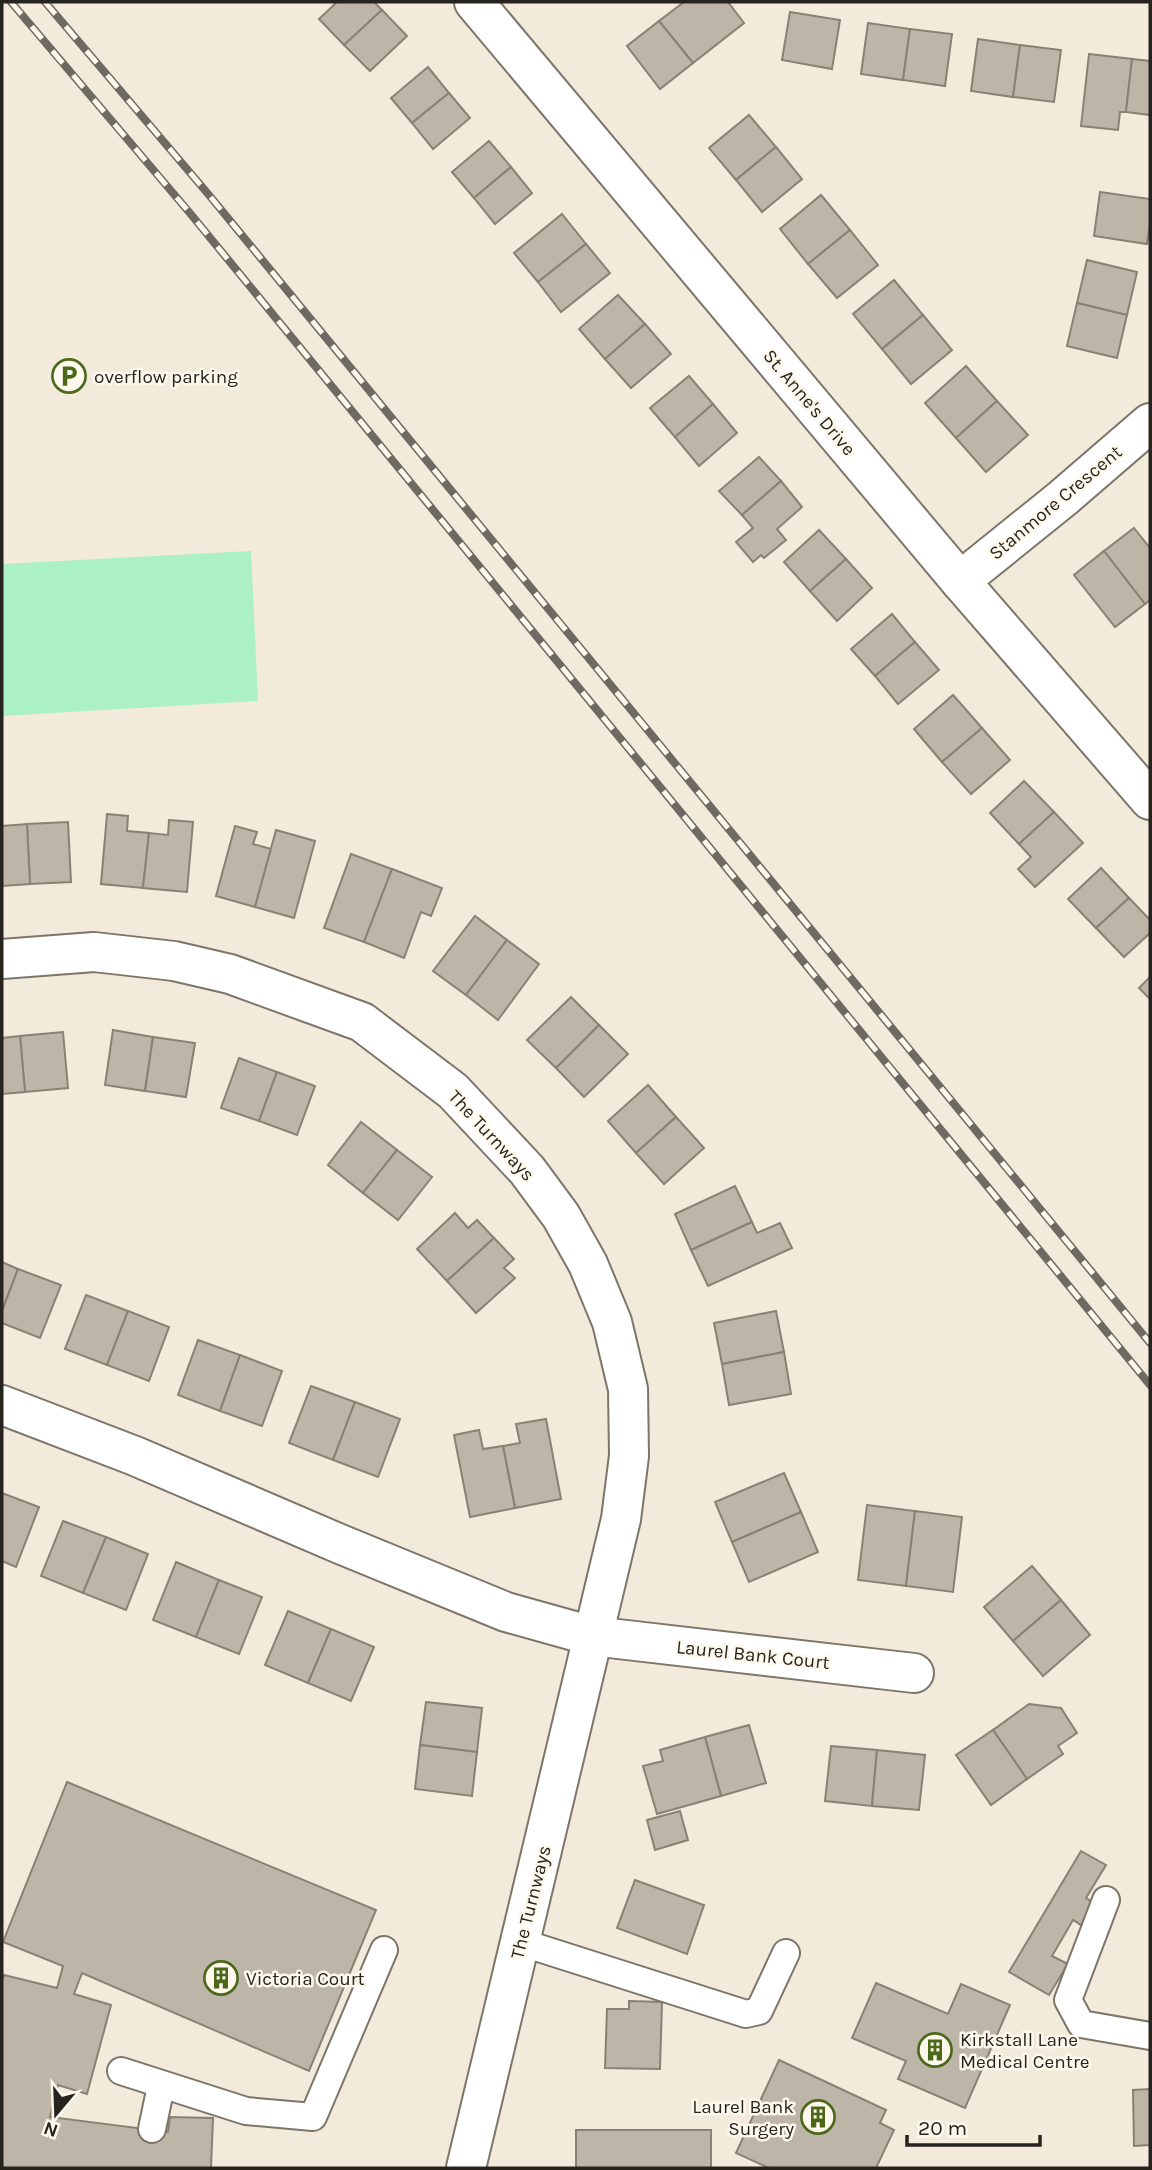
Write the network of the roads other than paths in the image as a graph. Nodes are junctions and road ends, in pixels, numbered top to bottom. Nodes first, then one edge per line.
1 (474, 2) edge
2 (1150, 423) edge
3 (960, 581) junction
4 (1150, 800) edge
5 (2, 959) edge
6 (2, 1405) edge
7 (592, 1636) junction
8 (914, 1672) dead end
9 (1106, 1900) dead end
10 (520, 1942) junction
11 (384, 1950) dead end
12 (786, 1953) dead end
13 (1150, 2036) edge
14 (121, 2071) dead end
15 (161, 2086) junction
16 (152, 2129) dead end
17 (466, 2168) edge

1 - 3 street, St. Anne's Drive
2 - 3 street, Stanmore Crescent
3 - 4 street, St. Anne's Drive
5 - 7 street, The Turnways
6 - 7 street
7 - 8 street, Laurel Bank Court
7 - 10 street, The Turnways
9 - 13 lane
10 - 12 lane
10 - 17 street, The Turnways
11 - 15 lane
14 - 15 lane
15 - 16 lane

